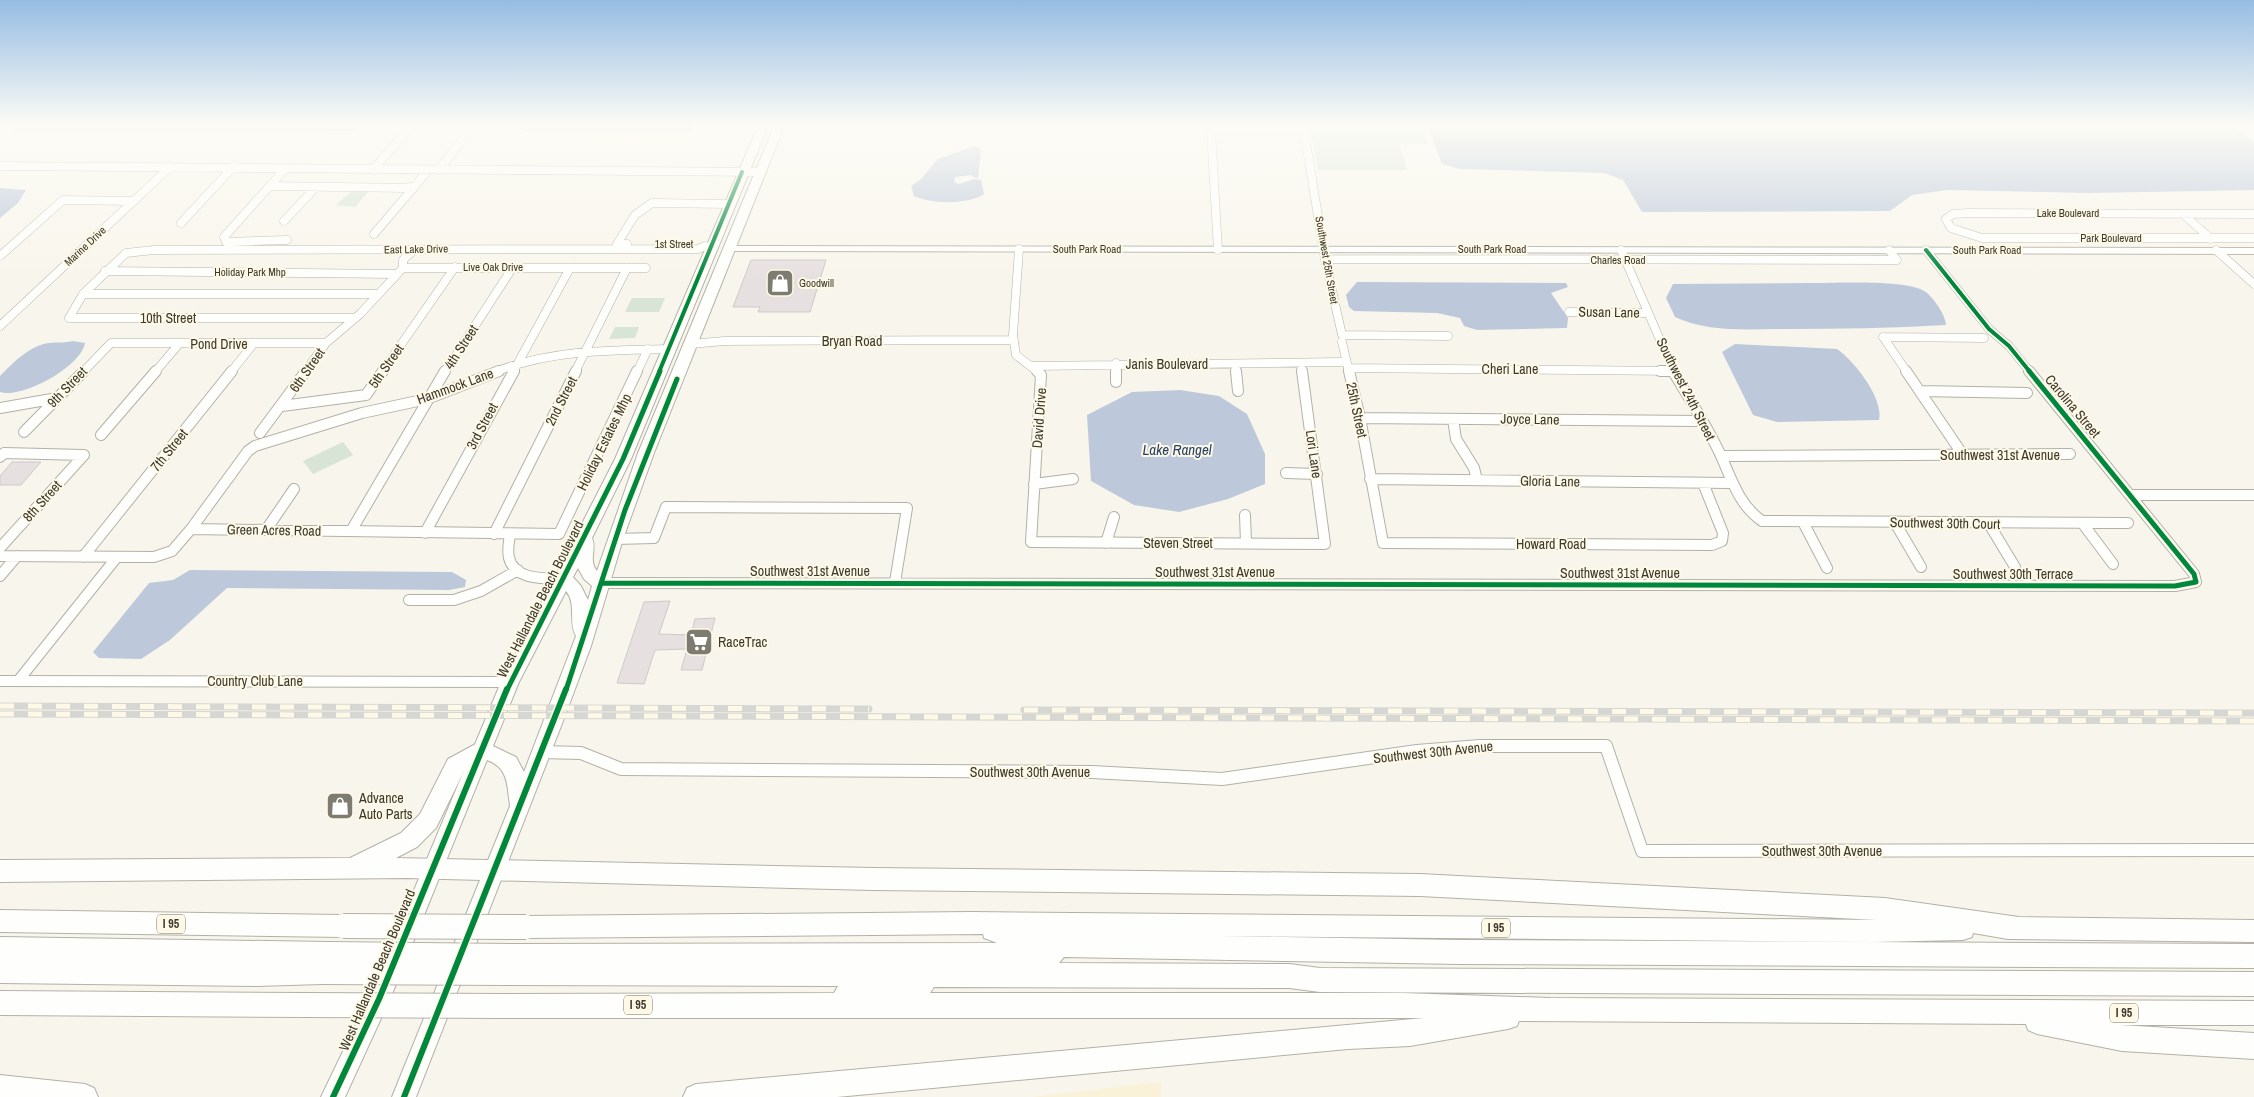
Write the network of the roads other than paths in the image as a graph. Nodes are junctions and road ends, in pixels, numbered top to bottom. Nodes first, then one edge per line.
1 (161, 175) edge
2 (226, 175) edge
3 (277, 175) edge
4 (424, 175) edge
5 (741, 175) edge
6 (760, 175) edge
7 (1214, 175) edge
8 (1312, 175) edge
9 (270, 186) junction
10 (316, 186) junction
11 (415, 186) junction
12 (132, 201) junction
13 (730, 204) junction
14 (2183, 214) junction
15 (2254, 214) edge
16 (284, 221) dead end
17 (181, 223) dead end
18 (374, 234) dead end
19 (1969, 236) joint
20 (2254, 238) edge
21 (2211, 239) junction
22 (286, 240) dead end
23 (708, 246) junction
24 (415, 249) junction
25 (730, 249) junction
26 (1019, 249) junction
27 (1218, 250) junction
28 (1622, 250) junction
29 (1889, 250) junction
30 (1926, 250) junction
31 (2216, 250) junction
32 (2254, 251) edge
33 (126, 253) joint
34 (1324, 254) junction
35 (0, 256) edge
36 (1626, 260) junction
37 (455, 267) junction
38 (513, 267) junction
39 (403, 268) junction
40 (570, 268) junction
41 (627, 268) junction
42 (646, 268) dead end
43 (106, 271) junction
44 (395, 274) junction
45 (2254, 284) edge
46 (83, 294) junction
47 (377, 294) junction
48 (1569, 312) dead end
49 (1648, 313) junction
50 (357, 316) junction
51 (0, 326) edge
52 (1448, 336) dead end
53 (1984, 338) dead end
54 (1342, 339) junction
55 (1014, 340) junction
56 (111, 343) joint
57 (326, 343) junction
58 (179, 344) junction
59 (254, 344) junction
60 (691, 344) junction
61 (648, 349) junction
62 (668, 349) junction
63 (586, 351) junction
64 (1116, 363) junction
65 (516, 364) junction
66 (1235, 364) junction
67 (1301, 364) junction
68 (1344, 365) junction
69 (1034, 366) junction
70 (1673, 371) junction
71 (677, 379) junction
72 (1116, 382) dead end
73 (1238, 391) dead end
74 (1920, 391) junction
75 (2027, 393) dead end
76 (57, 398) junction
77 (427, 399) junction
78 (282, 406) junction
79 (0, 408) edge
80 (1360, 418) junction
81 (1453, 419) junction
82 (1700, 421) junction
83 (24, 432) dead end
84 (260, 433) dead end
85 (101, 435) dead end
86 (2070, 454) dead end
87 (2, 455) edge
88 (1962, 455) junction
89 (1721, 456) junction
90 (1286, 474) dead end
91 (1317, 474) junction
92 (1073, 479) dead end
93 (1370, 479) junction
94 (1477, 480) junction
95 (1704, 483) junction
96 (1731, 483) junction
97 (1034, 484) junction
98 (294, 488) dead end
99 (2131, 495) junction
100 (2254, 495) edge
101 (1245, 515) dead end
102 (1114, 517) dead end
103 (1762, 521) joint
104 (1894, 521) junction
105 (1803, 522) junction
106 (2128, 523) dead end
107 (1989, 524) junction
108 (2083, 524) junction
109 (191, 529) junction
110 (266, 530) junction
111 (351, 532) junction
112 (587, 532) junction
113 (425, 533) junction
114 (494, 534) junction
115 (510, 534) junction
116 (559, 534) joint
117 (615, 539) junction
118 (1030, 542) joint
119 (1106, 542) junction
120 (1246, 544) junction
121 (1325, 544) joint
122 (0, 548) edge
123 (0, 556) edge
124 (17, 556) junction
125 (83, 557) junction
126 (117, 557) junction
127 (2113, 564) dead end
128 (2015, 566) dead end
129 (1827, 568) dead end
130 (1922, 568) dead end
131 (518, 570) junction
132 (0, 576) edge
133 (564, 579) junction
134 (895, 582) junction
135 (2196, 582) joint
136 (601, 583) junction
137 (1829, 585) joint
138 (408, 600) dead end
139 (582, 646) junction
140 (0, 681) edge
141 (18, 682) junction
142 (510, 682) junction
143 (481, 750) junction
144 (541, 752) junction
145 (520, 808) junction
146 (2254, 850) edge
147 (433, 868) junction
148 (351, 869) junction
149 (0, 871) edge
150 (495, 871) junction
151 (0, 921) edge
152 (972, 923) junction
153 (2020, 928) junction
154 (2254, 931) edge
155 (0, 949) edge
156 (1459, 952) junction
157 (2254, 956) edge
158 (326, 963) junction
159 (510, 964) junction
160 (0, 971) edge
161 (1320, 980) junction
162 (2254, 984) edge
163 (0, 1003) edge
164 (775, 1004) junction
165 (502, 1006) joint
166 (1550, 1010) junction
167 (1994, 1012) junction
168 (2254, 1013) edge
169 (2254, 1046) edge
170 (0, 1088) edge
171 (85, 1097) edge
172 (333, 1097) edge
173 (404, 1097) edge
174 (696, 1097) edge

1 - 12 street, Marine Drive
2 - 17 street
3 - 9 street
4 - 11 street
5 - 13 main road, West Hallandale Beach Boulevard
6 - 25 main road
7 - 27 street
8 - 34 street, Southwest 25th Street
9 - 10 street
9 - 22 street
10 - 11 street
10 - 16 street
11 - 18 street
12 - 35 street
12 - 51 street, Marine Drive
13 - 23 main road, West Hallandale Beach Boulevard
13 - 23 street, 1st Street
14 - 15 street, Lake Boulevard
14 - 19 street, Lake Boulevard
14 - 21 street
19 - 21 street, Park Boulevard
20 - 21 street, Park Boulevard
23 - 24 street, East Lake Drive
23 - 25 street, 1st Street
23 - 62 main road, West Hallandale Beach Boulevard
24 - 33 street, East Lake Drive
24 - 39 street
25 - 26 street, South Park Road
25 - 60 main road
26 - 27 street, South Park Road
26 - 55 street
27 - 34 street, South Park Road
28 - 29 street, South Park Road
28 - 34 street, South Park Road
28 - 36 street, Southwest 24th Street
29 - 30 street, South Park Road
29 - 36 street, Charles Road
30 - 31 street, South Park Road
30 - 99 street, Carolina Street
31 - 32 street, South Park Road
31 - 45 street
33 - 43 street, 10th Street
34 - 36 street, Charles Road
34 - 54 street, Southwest 25th Street
36 - 49 street, Southwest 24th Street
37 - 38 street, Live Oak Drive
37 - 39 street, Live Oak Drive
37 - 78 street, 5th Street
38 - 40 street, Live Oak Drive
38 - 77 street, 4th Street
39 - 44 street
40 - 41 street, Live Oak Drive
40 - 65 street, 3rd Street
41 - 42 street, Live Oak Drive
41 - 63 street, 2nd Street
43 - 44 street, Holiday Park Mhp
43 - 46 street, 10th Street
44 - 47 street
46 - 47 street
46 - 50 street, 10th Street
47 - 50 street
48 - 49 street, Susan Lane
49 - 70 street, Southwest 24th Street
50 - 57 street, 6th Street
52 - 54 street
53 - 74 street
54 - 68 street, 25th Street
55 - 60 street, Bryan Road
55 - 69 street
56 - 58 street, Pond Drive
56 - 76 street, 9th Street
57 - 59 street, Pond Drive
57 - 78 street, 6th Street
58 - 59 street, Pond Drive
58 - 85 street
59 - 125 street, 7th Street
60 - 71 main road
61 - 62 street, Hammock Lane
61 - 63 street, Hammock Lane
61 - 116 street, Holiday Estates Mhp
62 - 71 main road
62 - 112 main road, West Hallandale Beach Boulevard
63 - 65 street, Hammock Lane
63 - 114 street, 2nd Street
64 - 66 street, Janis Boulevard
64 - 69 street, Janis Boulevard
64 - 72 street
65 - 77 street, Hammock Lane
65 - 113 street, 3rd Street
66 - 67 street, Janis Boulevard
66 - 73 street
67 - 68 street, Cheri Lane
67 - 91 street, Lori Lane
68 - 70 street, Cheri Lane
68 - 80 street, 25th Street
69 - 97 street, David Drive
70 - 82 street, Southwest 24th Street
71 - 117 main road
74 - 75 street
74 - 88 street
76 - 79 street
76 - 83 street, 9th Street
77 - 109 street, Hammock Lane
77 - 111 street, 4th Street
78 - 84 street, 6th Street
80 - 81 street, Joyce Lane
80 - 93 street, 25th Street
81 - 82 street, Joyce Lane
81 - 94 street
82 - 89 street, Southwest 24th Street
86 - 88 street, Southwest 31st Avenue
87 - 122 street, 8th Street
88 - 89 street, Southwest 31st Avenue
89 - 96 street, Southwest 24th Street
90 - 91 street
91 - 121 street, Lori Lane
92 - 97 street
93 - 94 street, Gloria Lane
93 - 95 street, Howard Road
94 - 95 street, Gloria Lane
95 - 96 street, Gloria Lane
96 - 103 street, Southwest 24th Street
97 - 118 street, David Drive
98 - 110 street
99 - 100 street
99 - 135 street, Carolina Street
101 - 120 street
102 - 119 street
103 - 105 street, Southwest 30th Court
104 - 105 street, Southwest 30th Court
104 - 107 street, Southwest 30th Court
104 - 130 street
105 - 129 street
106 - 108 street, Southwest 30th Court
107 - 108 street, Southwest 30th Court
107 - 128 street
108 - 127 street
109 - 110 street, Green Acres Road
109 - 126 street
110 - 111 street, Green Acres Road
111 - 113 street, Green Acres Road
112 - 133 main road, West Hallandale Beach Boulevard
112 - 136 main road
113 - 114 street, Green Acres Road
114 - 115 street, Green Acres Road
115 - 116 street, Green Acres Road
115 - 131 street
117 - 134 street
117 - 136 main road
118 - 119 street, Steven Street
119 - 120 street, Steven Street
120 - 121 street, Steven Street
123 - 124 street
124 - 125 street
124 - 132 street
125 - 126 street
126 - 141 street
131 - 133 street
131 - 138 street
133 - 139 main road
133 - 142 main road, West Hallandale Beach Boulevard
134 - 136 street, Southwest 31st Avenue
134 - 137 street, Southwest 31st Avenue
135 - 137 street, Southwest 30th Terrace
136 - 139 main road
139 - 144 main road
140 - 141 street, Country Club Lane
141 - 142 street, Country Club Lane
142 - 143 main road, West Hallandale Beach Boulevard
143 - 145 main road
143 - 147 main road, West Hallandale Beach Boulevard
143 - 148 highway
144 - 145 main road
144 - 146 street, Southwest 30th Avenue
145 - 150 main road
147 - 148 highway
147 - 150 highway
147 - 172 main road, West Hallandale Beach Boulevard
148 - 149 highway
150 - 153 highway
150 - 173 main road
151 - 152 highway, I 95, bridge
152 - 153 highway, I 95
152 - 156 highway
153 - 154 highway, I 95
155 - 158 highway
156 - 157 highway
156 - 159 highway
158 - 159 highway, bridge
158 - 160 highway
159 - 161 highway
161 - 162 highway
161 - 164 highway
163 - 165 highway, I 95, bridge
164 - 165 highway, I 95
164 - 166 highway, I 95
166 - 167 highway, I 95
166 - 174 highway
167 - 168 highway, I 95
167 - 169 highway
170 - 171 highway

